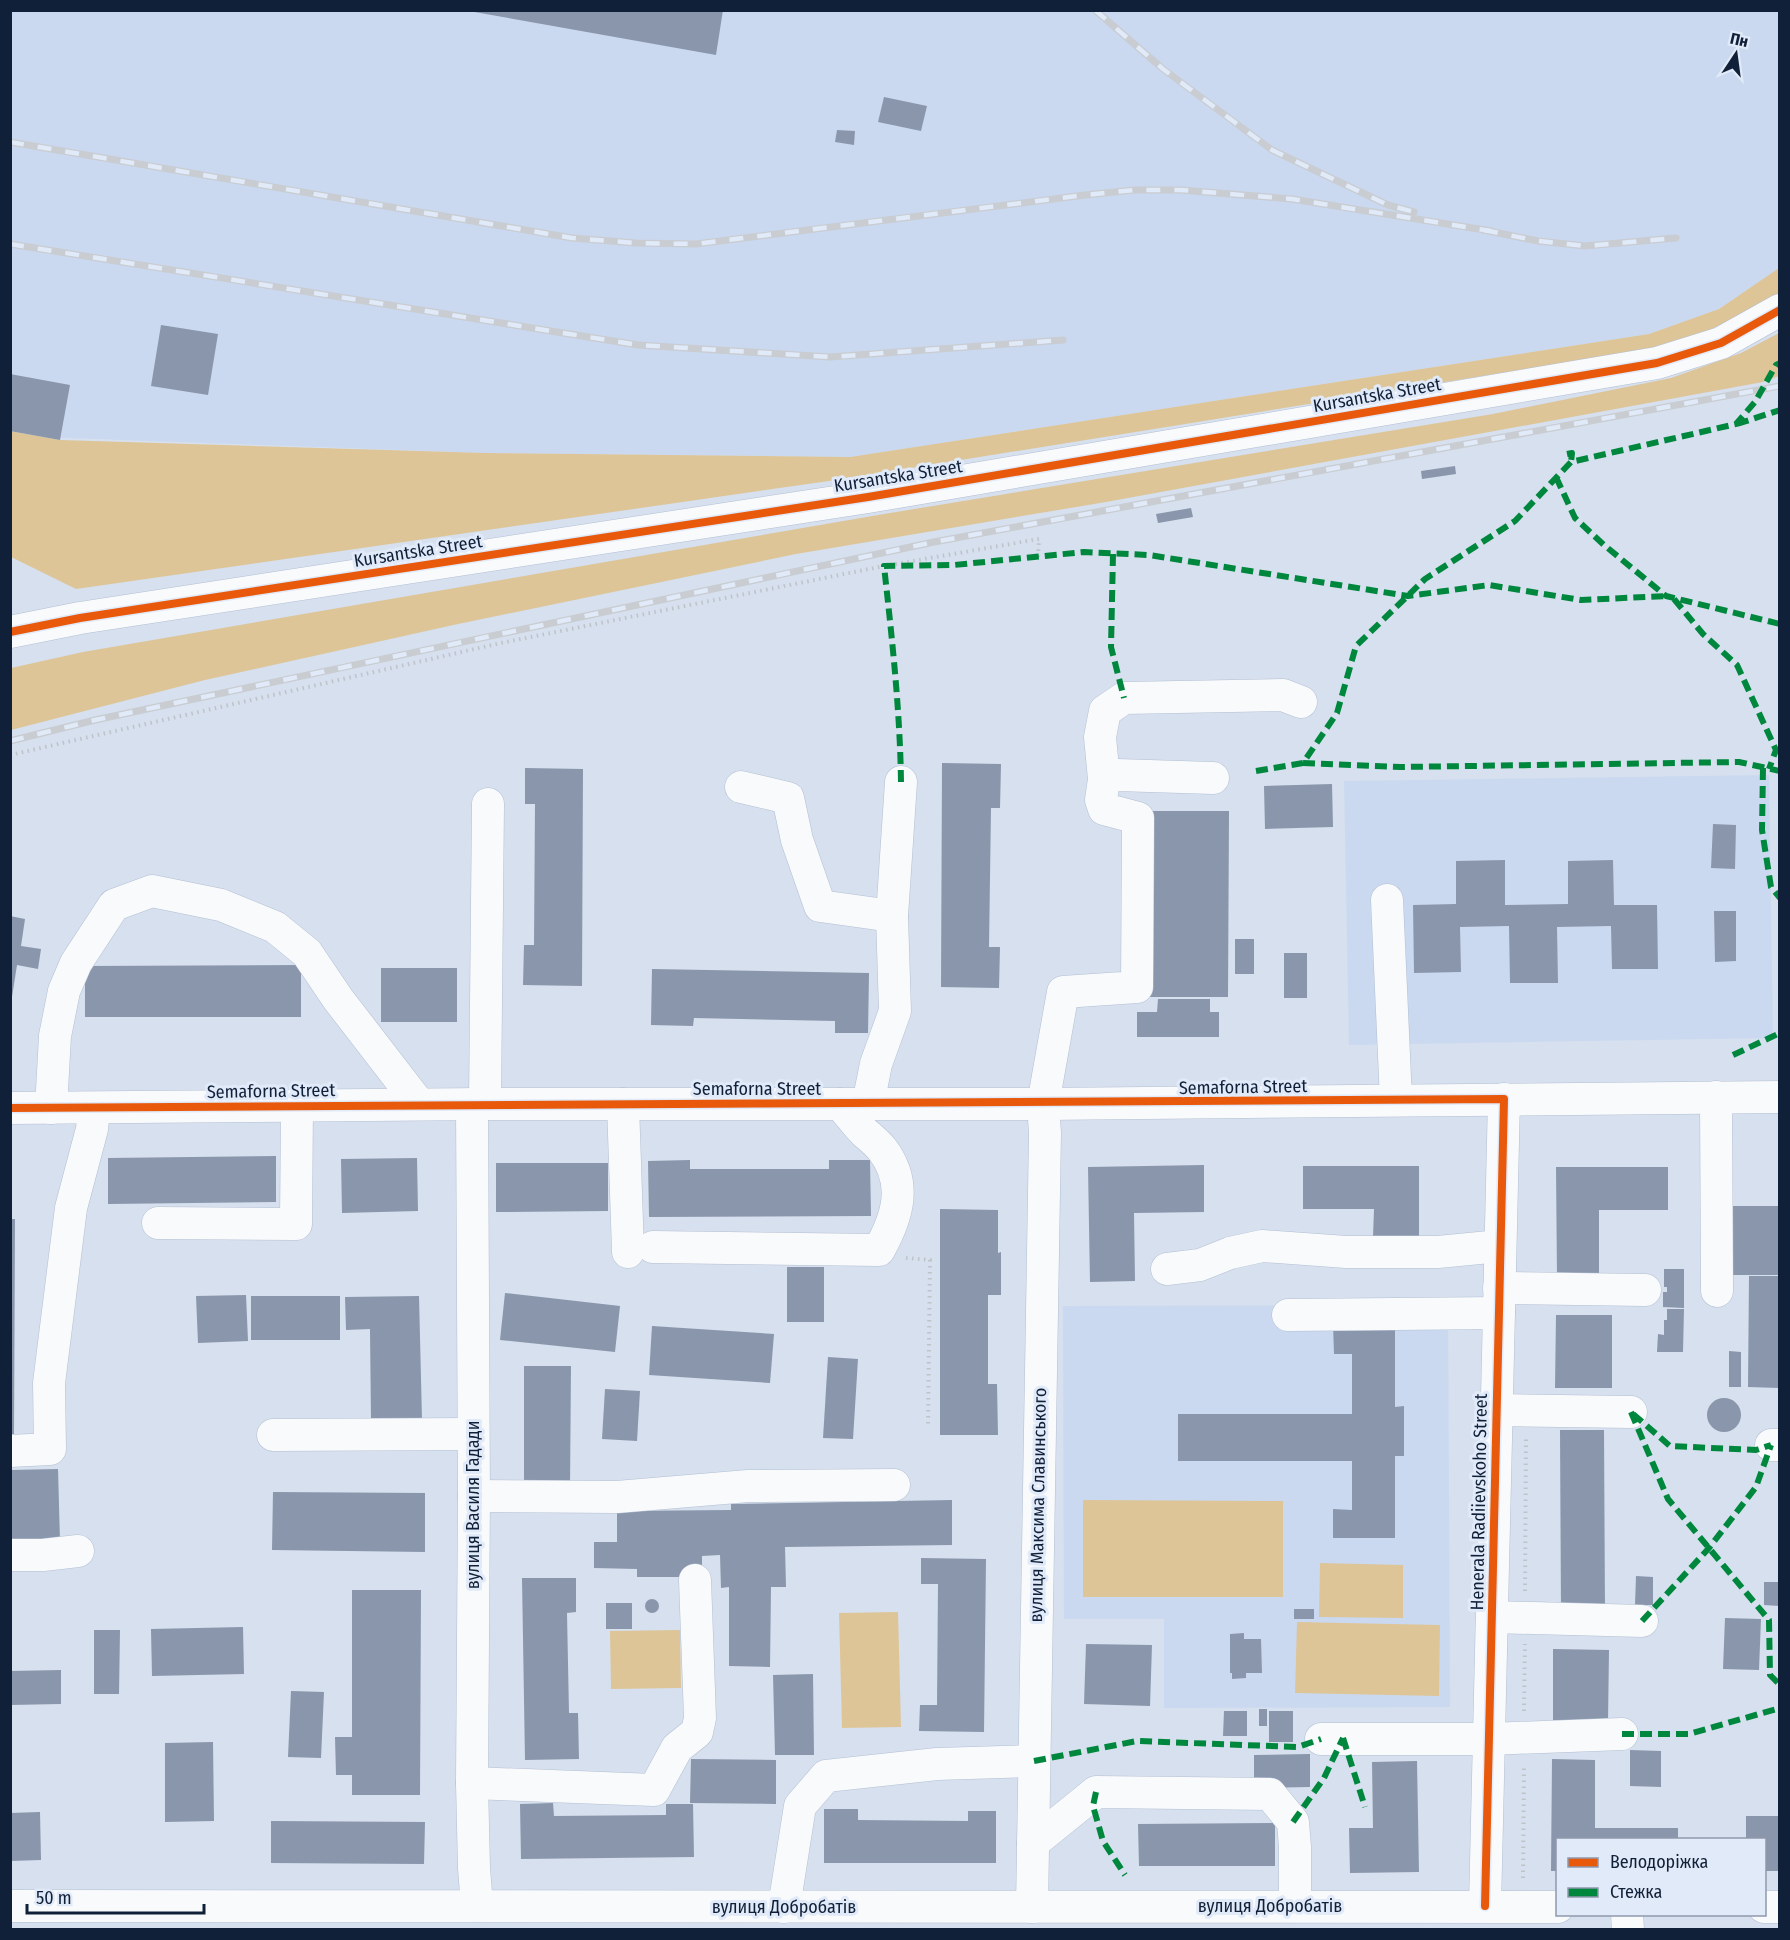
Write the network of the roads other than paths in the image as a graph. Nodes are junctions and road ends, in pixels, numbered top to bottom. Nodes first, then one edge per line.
1 (1779, 310) edge
2 (10, 632) edge
3 (1301, 702) dead end
4 (1213, 778) dead end
5 (1104, 779) junction
6 (901, 782) dead end
7 (741, 787) dead end
8 (488, 804) dead end
9 (1387, 900) dead end
10 (892, 916) junction
11 (1779, 1096) edge
12 (1716, 1097) junction
13 (1504, 1099) junction
14 (1396, 1100) junction
15 (419, 1104) junction
16 (478, 1104) junction
17 (623, 1104) junction
18 (854, 1104) junction
19 (1043, 1104) junction
20 (297, 1106) junction
21 (94, 1107) junction
22 (10, 1108) edge
23 (51, 1108) junction
24 (158, 1223) dead end
25 (1500, 1246) junction
26 (1167, 1269) dead end
27 (1644, 1290) dead end
28 (1717, 1291) dead end
29 (1499, 1300) junction
30 (1288, 1315) dead end
31 (1511, 1410) junction
32 (1631, 1412) dead end
33 (472, 1434) junction
34 (273, 1435) dead end
35 (10, 1451) edge
36 (894, 1485) dead end
37 (474, 1496) junction
38 (78, 1551) dead end
39 (10, 1556) edge
40 (695, 1580) dead end
41 (1492, 1617) junction
42 (1642, 1621) dead end
43 (1622, 1734) dead end
44 (1321, 1738) dead end
45 (1489, 1739) junction
46 (1034, 1761) junction
47 (472, 1784) junction
48 (1033, 1843) junction
49 (10, 1906) edge
50 (477, 1906) junction
51 (1295, 1906) junction
52 (1485, 1906) junction
53 (784, 1907) junction
54 (1032, 1907) junction
55 (1556, 1907) edge
56 (259, 1918) edge
57 (951, 1918) edge
58 (1226, 1918) edge

1 - 2 street, Kursantska Street
3 - 5 street
4 - 5 street
5 - 19 street, вулиця Максима Славинського
6 - 10 street
7 - 10 street
8 - 16 street, вулиця Василя Гадади
9 - 14 street
10 - 18 street
11 - 12 street, Semaforna Street
12 - 13 street, Semaforna Street
12 - 28 street
13 - 14 street, Semaforna Street
13 - 25 street, Henerala Radiievskoho Street
14 - 19 street, Semaforna Street
15 - 16 street, Semaforna Street
15 - 20 street, Semaforna Street
15 - 23 street
16 - 17 street, Semaforna Street
16 - 33 street, вулиця Василя Гадади
17 - 18 street, Semaforna Street
17 - 18 street
18 - 19 street, Semaforna Street
19 - 46 street, вулиця Максима Славинського
20 - 21 street, Semaforna Street
20 - 24 street
21 - 23 street, Semaforna Street
21 - 35 street
22 - 23 street, Semaforna Street
25 - 26 street
25 - 29 street, Henerala Radiievskoho Street
27 - 29 street
29 - 30 street
29 - 31 street, Henerala Radiievskoho Street
31 - 32 street
31 - 41 street, Henerala Radiievskoho Street
33 - 34 street
33 - 37 street, вулиця Василя Гадади
36 - 37 street
37 - 47 street, вулиця Василя Гадади
38 - 39 street
40 - 47 street
41 - 42 street
41 - 45 street, Henerala Radiievskoho Street
43 - 45 street
44 - 45 street
45 - 52 street, Henerala Radiievskoho Street
46 - 48 street, вулиця Максима Славинського
46 - 53 street
47 - 50 street, вулиця Василя Гадади
48 - 51 street
48 - 54 street, вулиця Максима Славинського
49 - 56 street, вулиця Добробатів
50 - 53 street, вулиця Добробатів
50 - 56 street, вулиця Добробатів
51 - 52 street, вулиця Добробатів
51 - 58 street, вулиця Добробатів
52 - 55 street, вулиця Добробатів
53 - 57 street, вулиця Добробатів
54 - 57 street, вулиця Добробатів
54 - 58 street, вулиця Добробатів

